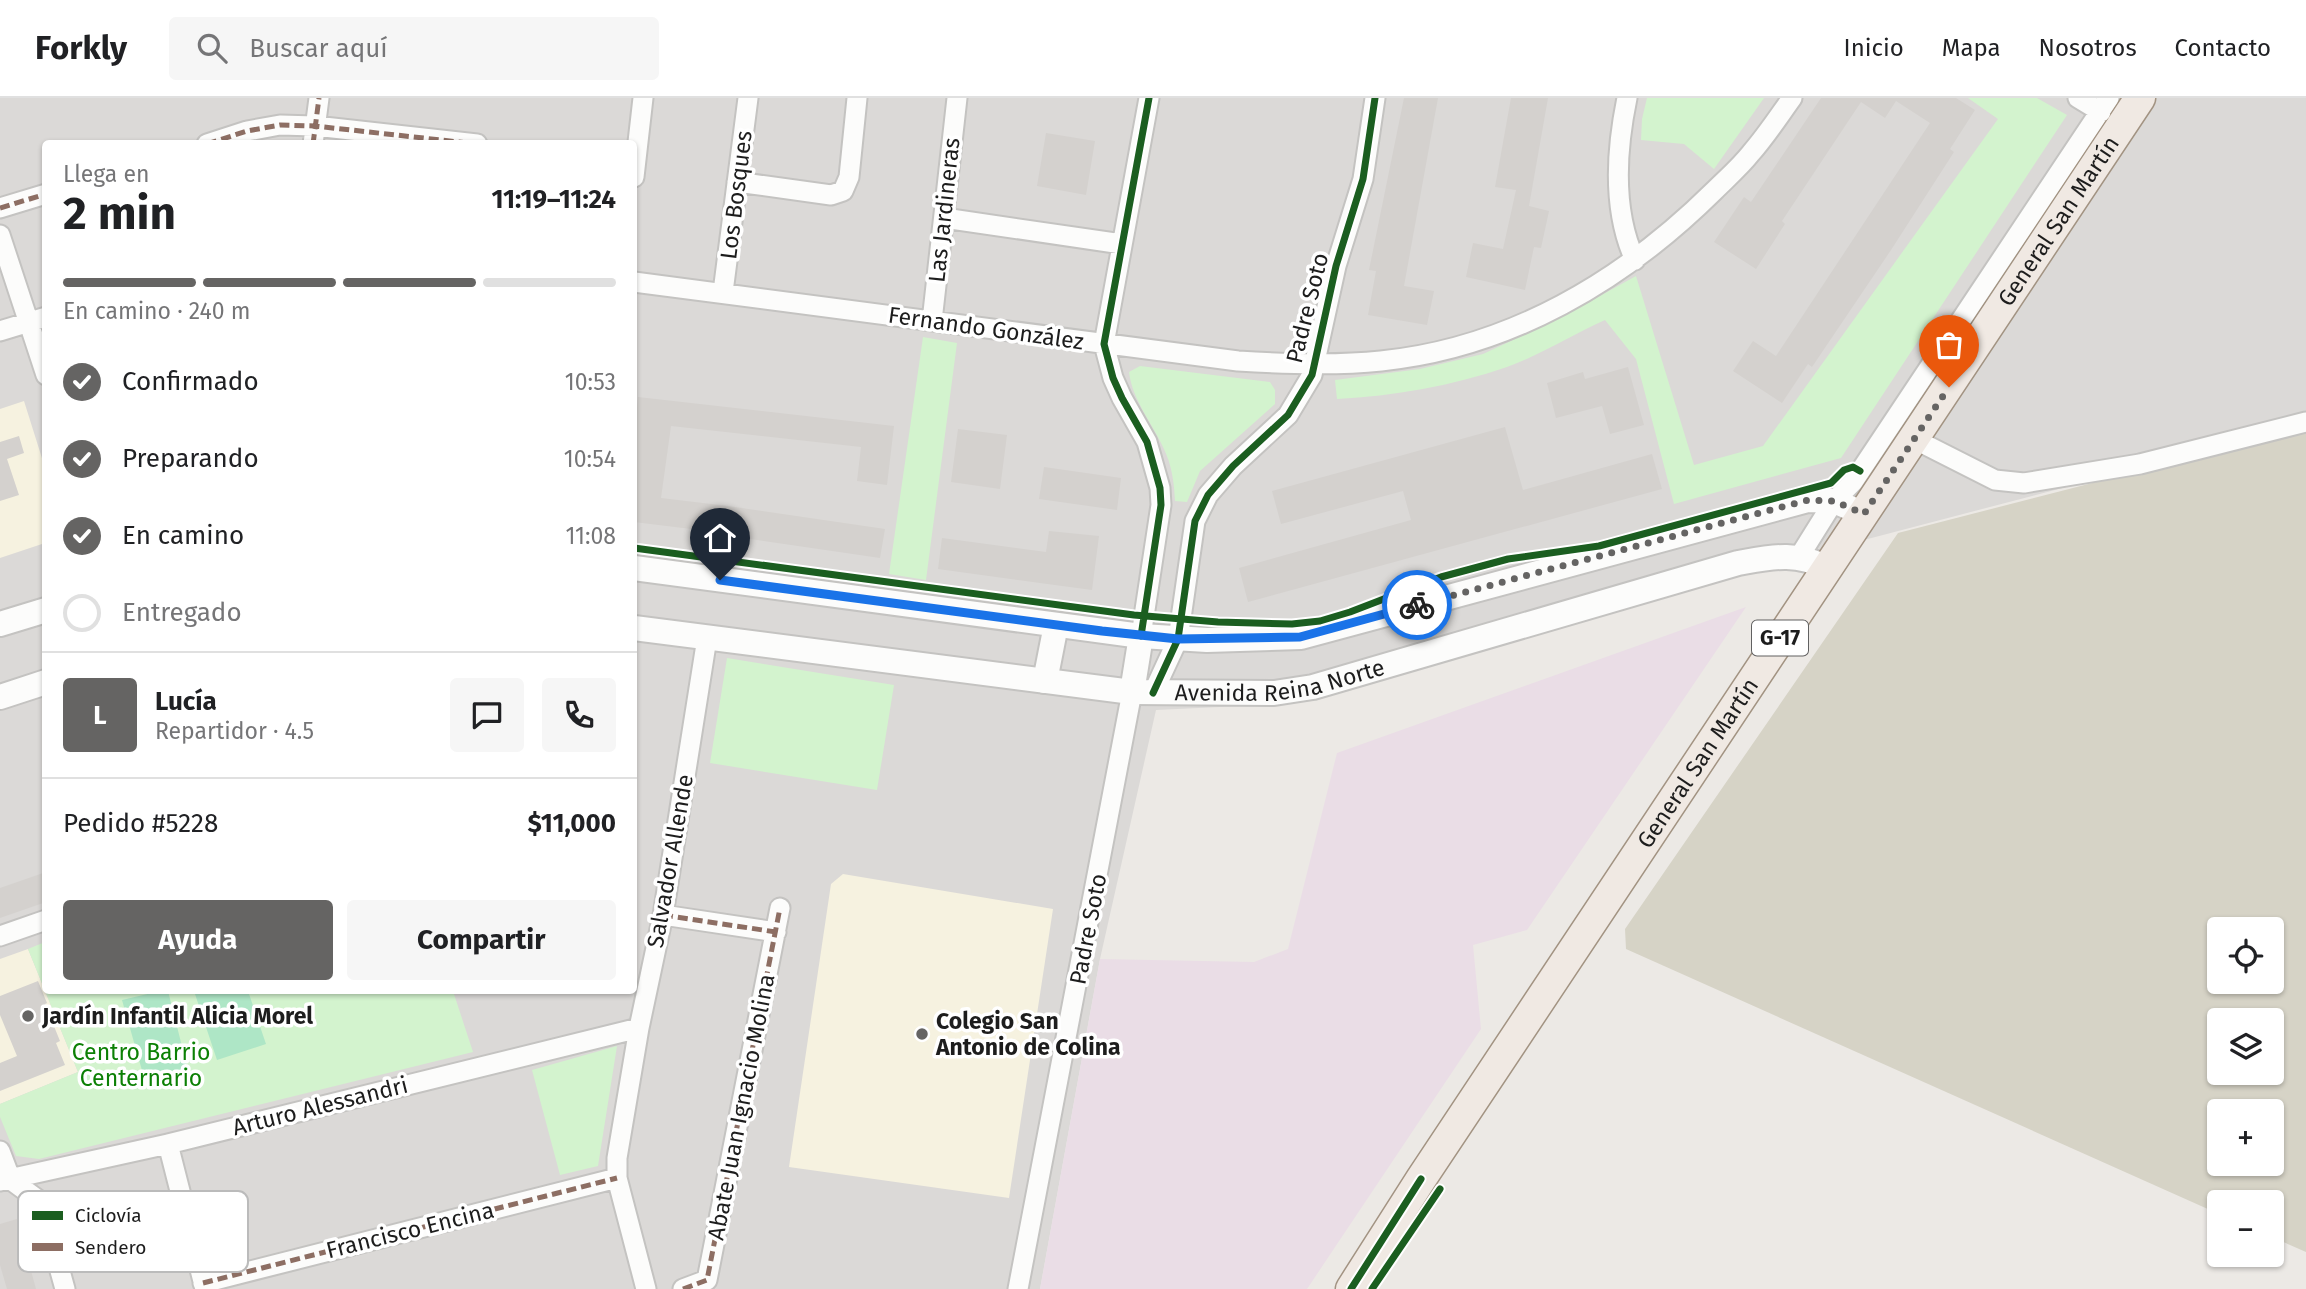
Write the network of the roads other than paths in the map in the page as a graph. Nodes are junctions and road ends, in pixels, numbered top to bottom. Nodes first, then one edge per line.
1 (319, 98) edge
2 (643, 98) edge
3 (748, 98) edge
4 (857, 98) edge
5 (957, 98) edge
6 (1149, 98) edge
7 (1375, 98) edge
8 (1627, 98) edge
9 (1792, 98) edge
10 (2078, 98) edge
11 (2140, 98) edge
12 (2105, 105) edge
13 (314, 135) edge
14 (220, 140) edge
15 (405, 140) edge
16 (637, 143) edge
17 (737, 182) junction
18 (42, 195) edge
19 (0, 208) edge
20 (944, 218) junction
21 (0, 235) edge
22 (1122, 244) junction
23 (1635, 260) junction
24 (637, 282) edge
25 (723, 292) junction
26 (37, 319) edge
27 (932, 321) junction
28 (0, 331) edge
29 (1104, 344) junction
30 (42, 351) edge
31 (1314, 363) junction
32 (2306, 422) edge
33 (1914, 439) junction
34 (1834, 501) junction
35 (1864, 514) junction
36 (1799, 557) junction
37 (637, 568) edge
38 (1827, 568) junction
39 (42, 617) edge
40 (0, 624) edge
41 (1056, 625) junction
42 (637, 628) edge
43 (1141, 636) junction
44 (707, 638) junction
45 (1178, 639) junction
46 (1045, 681) junction
47 (42, 683) edge
48 (1142, 693) junction
49 (0, 697) edge
50 (780, 908) dead end
51 (663, 915) junction
52 (42, 921) edge
53 (776, 932) junction
54 (0, 936) edge
55 (639, 1028) junction
56 (168, 1144) junction
57 (0, 1152) edge
58 (617, 1178) junction
59 (6, 1180) edge
60 (24, 1191) edge
61 (180, 1191) edge
62 (60, 1272) edge
63 (204, 1286) edge
64 (65, 1289) edge
65 (646, 1289) edge
66 (683, 1289) edge
67 (1018, 1289) edge
68 (1351, 1289) edge

1 - 13 street
2 - 16 street
3 - 17 street, Los Bosques
4 - 17 street
5 - 20 street, Las Jardineras
6 - 22 street
7 - 31 street, Padre Soto
8 - 23 street
9 - 23 street, Fernando González
10 - 12 street
11 - 33 main road, General San Martín / G-17
12 - 34 street, General San Martín
13 - 14 street
13 - 15 street
17 - 25 street, Los Bosques
18 - 19 street
20 - 22 street
20 - 27 street, Las Jardineras
21 - 26 street
22 - 29 street
23 - 31 street, Fernando González
24 - 25 street, Fernando González
25 - 27 street, Fernando González
26 - 28 street
26 - 30 street
27 - 29 street, Fernando González
29 - 31 street, Fernando González
29 - 43 street
31 - 45 street, Padre Soto
32 - 33 street
33 - 35 main road, General San Martín / G-17
34 - 35 street, Avenida Reina Norte
34 - 36 street, General San Martín
34 - 45 street, Avenida Reina Norte
35 - 38 main road, General San Martín / G-17
36 - 38 street, Avenida Reina Norte
36 - 48 street, Avenida Reina Norte
37 - 41 street, Avenida Reina Norte
38 - 68 main road, General San Martín / G-17
39 - 40 street
41 - 43 street, Avenida Reina Norte
41 - 46 street
42 - 44 street, Avenida Reina Norte
43 - 45 street, Avenida Reina Norte
43 - 48 street
44 - 46 street, Avenida Reina Norte
44 - 51 street, Salvador Allende
45 - 48 street, Padre Soto
46 - 48 street, Avenida Reina Norte
47 - 49 street
48 - 67 street, Padre Soto
50 - 53 street, Abate Juan Ignacio Molina
51 - 53 street
51 - 55 street, Salvador Allende
52 - 54 street
53 - 66 street, Abate Juan Ignacio Molina
55 - 56 street, Arturo Alessandri
55 - 58 street, Salvador Allende
56 - 59 street, Arturo Alessandri
56 - 61 street
57 - 59 street
58 - 63 street, Francisco Encina
58 - 65 street, Salvador Allende
59 - 60 street
62 - 64 street

